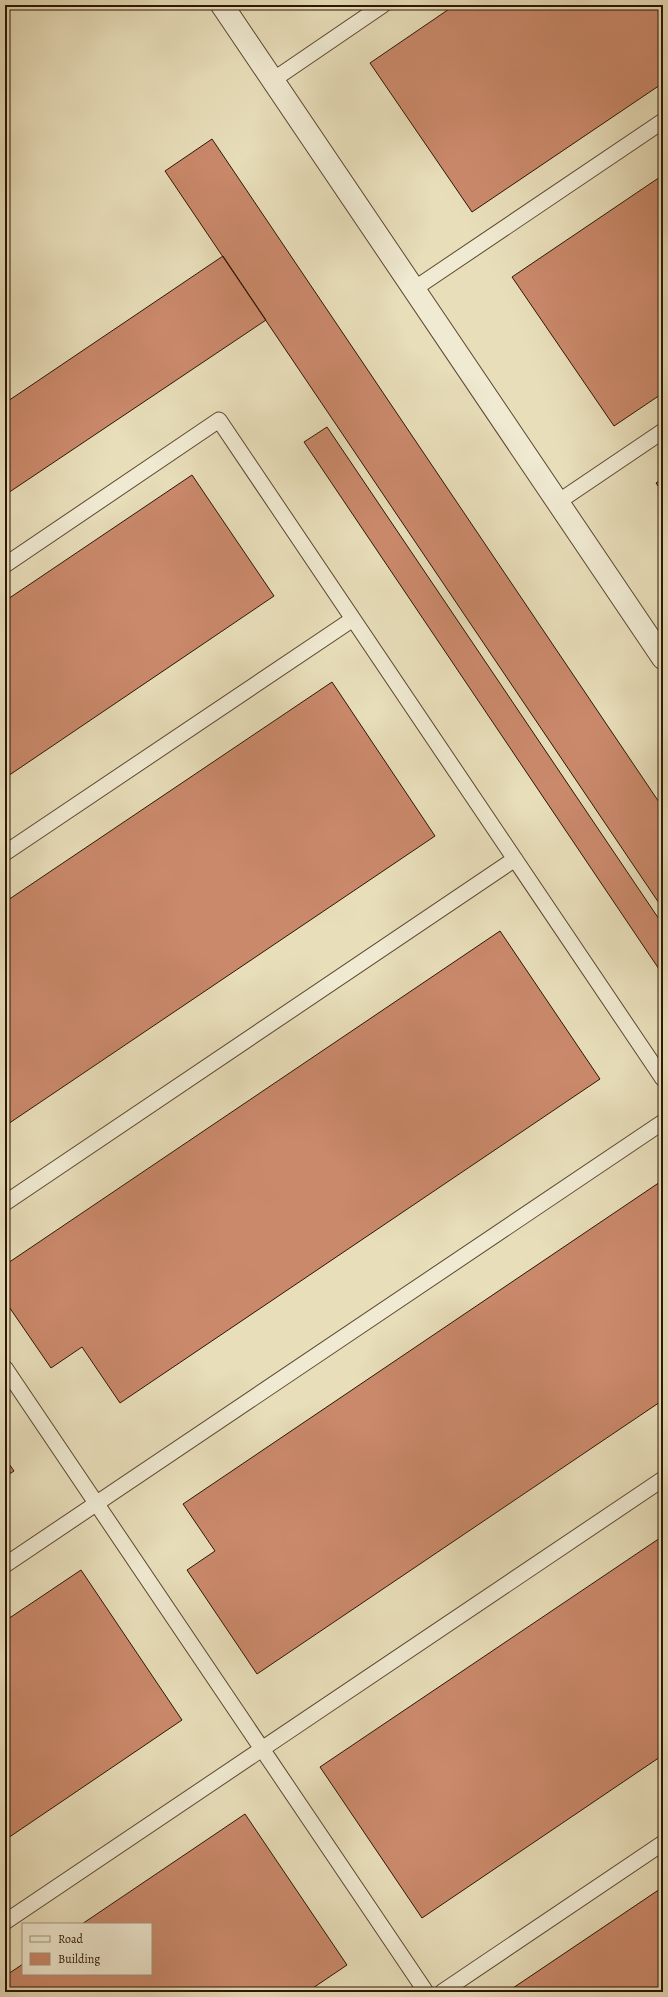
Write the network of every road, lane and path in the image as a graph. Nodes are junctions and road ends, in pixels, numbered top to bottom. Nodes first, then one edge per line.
1 (222, 5) edge
2 (383, 5) edge
3 (273, 80) junction
4 (663, 121) edge
5 (414, 289) junction
6 (663, 431) edge
7 (558, 502) junction
8 (5, 565) edge
9 (353, 619) junction
10 (663, 658) edge
11 (5, 853) edge
12 (515, 859) junction
13 (663, 1079) edge
14 (663, 1122) edge
15 (5, 1203) edge
16 (5, 1368) edge
17 (663, 1479) edge
18 (97, 1504) junction
19 (5, 1566) edge
20 (262, 1749) junction
21 (663, 1843) edge
22 (5, 1922) edge
23 (426, 1992) edge
24 (442, 1992) edge

1 - 3 street
2 - 3 lane
3 - 5 street
4 - 5 lane
5 - 7 street
6 - 7 lane
7 - 10 street
8 - 9 lane
9 - 11 lane
9 - 12 lane
12 - 13 lane
12 - 15 lane
14 - 18 lane
16 - 18 lane
17 - 20 lane
18 - 19 lane
18 - 20 lane
20 - 22 lane
20 - 23 lane
21 - 24 lane

